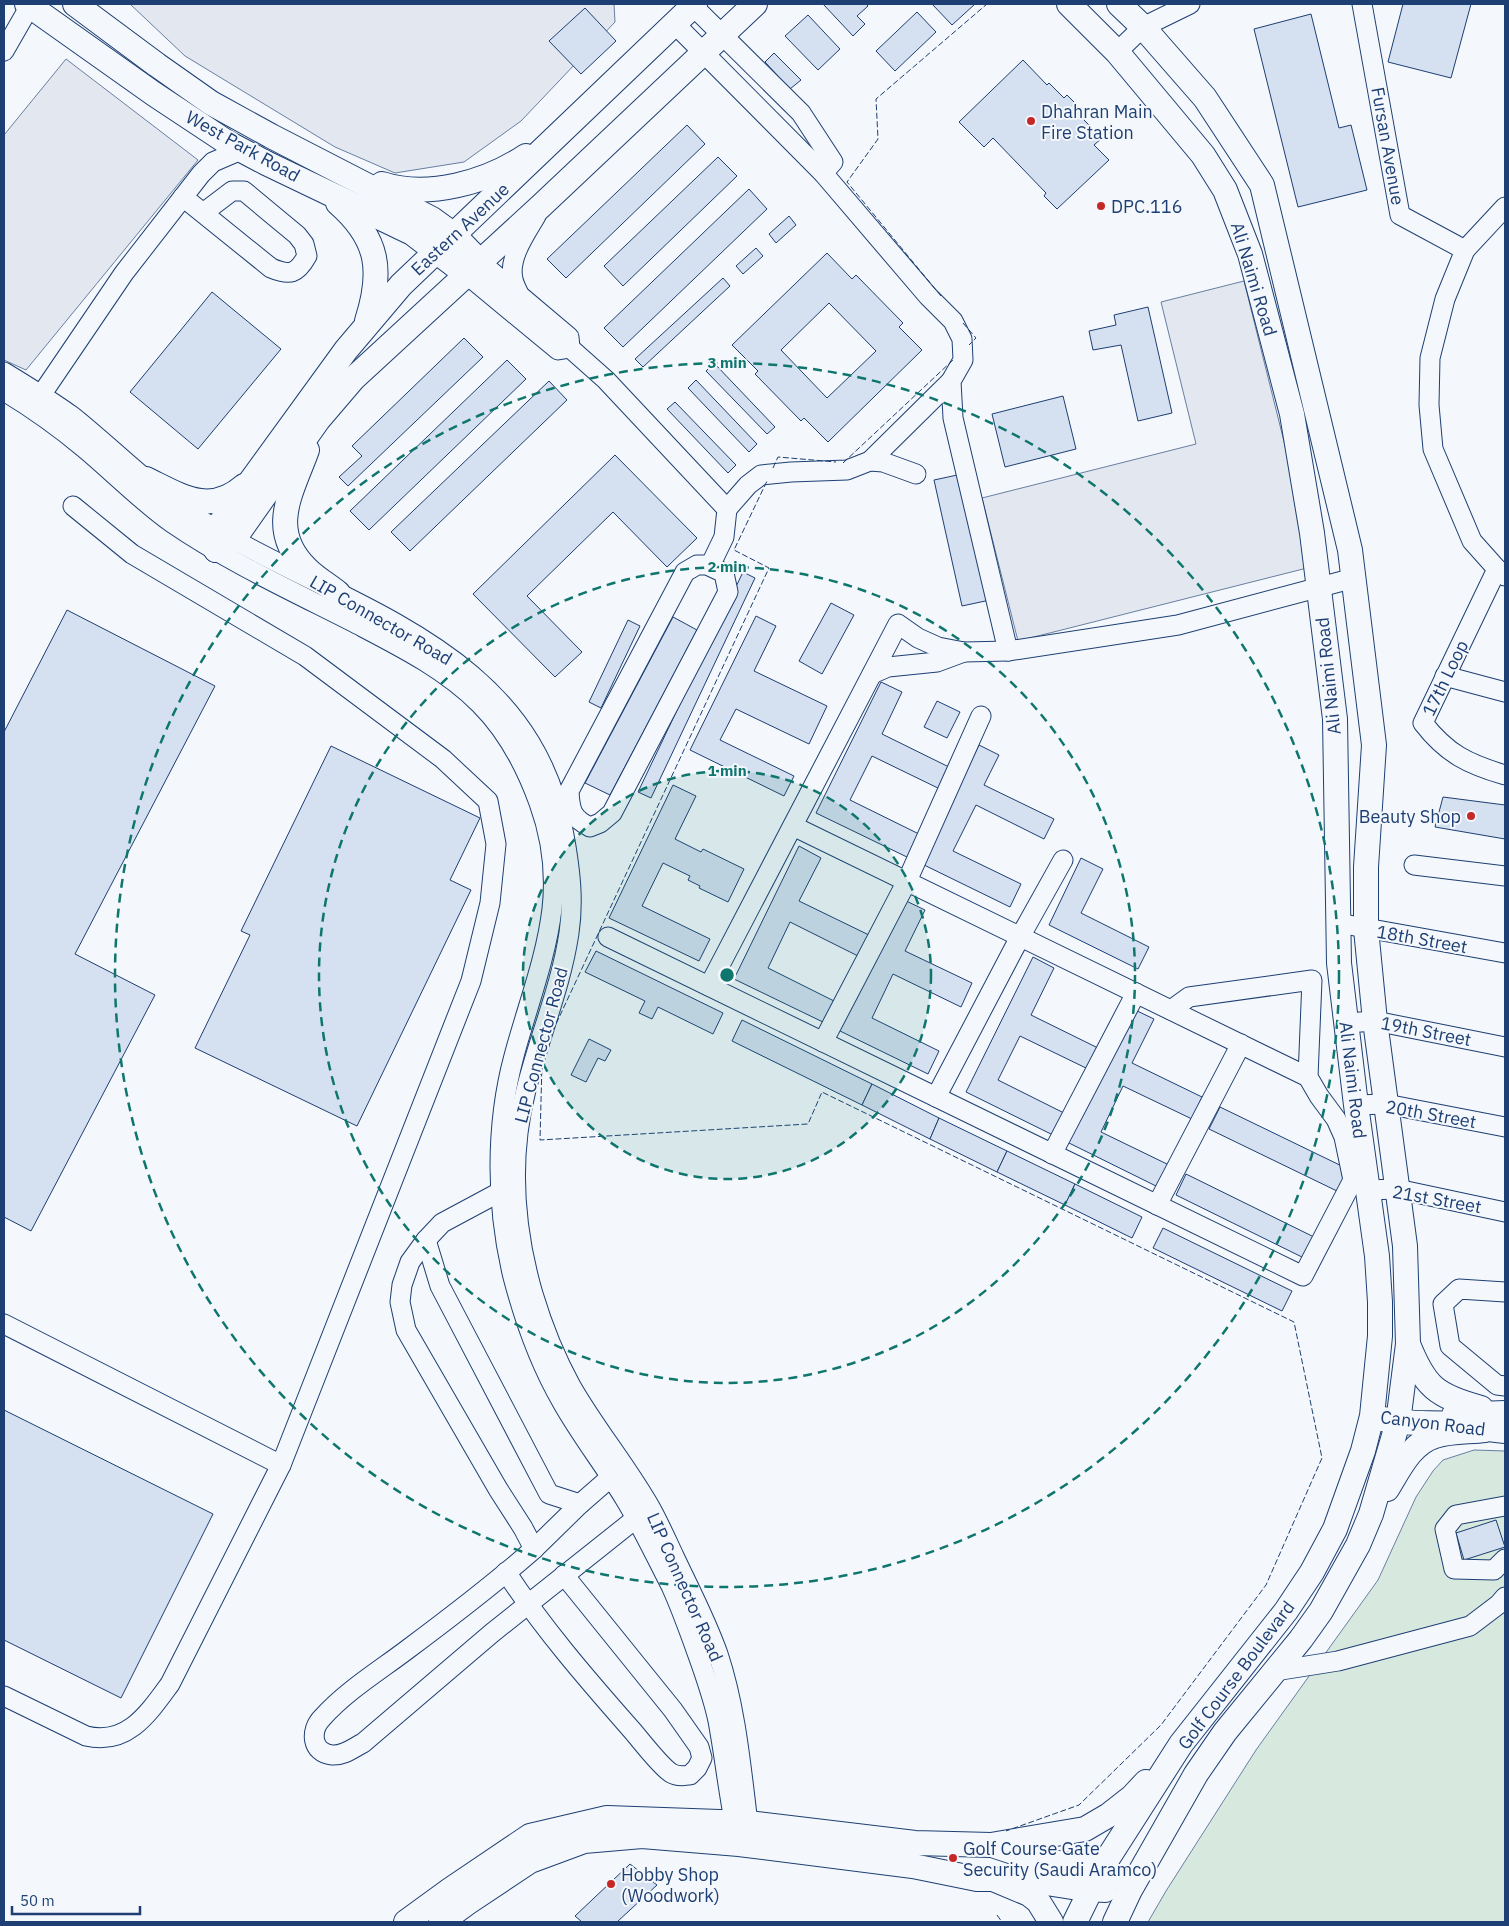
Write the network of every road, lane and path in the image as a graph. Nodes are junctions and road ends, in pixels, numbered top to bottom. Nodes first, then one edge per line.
1 (29, 4) edge
2 (76, 4) edge
3 (755, 4) edge
4 (1070, 4) edge
5 (1120, 4) edge
6 (1190, 4) edge
7 (1362, 4) edge
8 (694, 5) edge
9 (675, 24) junction
10 (1143, 27) junction
11 (723, 35) junction
12 (4, 51) edge
13 (1117, 52) junction
14 (704, 54) junction
15 (561, 133) junction
16 (241, 150) junction
17 (340, 170) junction
18 (822, 173) junction
19 (324, 190) junction
20 (183, 197) junction
21 (542, 205) junction
22 (1505, 207) edge
23 (202, 213) junction
24 (454, 235) junction
25 (436, 250) junction
26 (1465, 250) junction
27 (473, 268) junction
28 (520, 298) junction
29 (365, 326) junction
30 (570, 348) junction
31 (4, 372) edge
32 (951, 381) junction
33 (4, 391) edge
34 (37, 402) junction
35 (318, 420) junction
36 (870, 461) junction
37 (916, 474) dead end
38 (253, 478) junction
39 (146, 480) junction
40 (73, 506) dead end
41 (727, 509) junction
42 (222, 540) junction
43 (710, 566) junction
44 (1501, 573) edge
45 (1354, 578) junction
46 (1319, 588) junction
47 (338, 593) junction
48 (1008, 651) junction
49 (964, 652) junction
50 (872, 674) junction
51 (1445, 676) junction
52 (1505, 692) edge
53 (981, 716) dead end
54 (1505, 775) edge
55 (549, 780) junction
56 (569, 791) junction
57 (793, 826) junction
58 (1063, 860) dead end
59 (1414, 865) dead end
60 (1505, 876) edge
61 (907, 882) junction
62 (1338, 923) junction
63 (1366, 929) junction
64 (1020, 936) junction
65 (608, 937) dead end
66 (1505, 953) edge
67 (709, 986) junction
68 (1136, 993) junction
69 (1171, 1010) junction
70 (1375, 1020) junction
71 (1346, 1023) junction
72 (823, 1042) junction
73 (1241, 1044) junction
74 (1505, 1047) edge
75 (1308, 1077) junction
76 (936, 1097) junction
77 (1386, 1104) junction
78 (1356, 1105) junction
79 (1505, 1127) edge
80 (1052, 1154) junction
81 (508, 1187) junction
82 (1397, 1189) junction
83 (1368, 1190) junction
84 (1157, 1205) junction
85 (1505, 1212) edge
86 (426, 1240) junction
87 (1505, 1292) edge
88 (4, 1324) edge
89 (1408, 1344) junction
90 (1505, 1386) edge
91 (1372, 1416) junction
92 (1398, 1418) junction
93 (1499, 1422) edge
94 (281, 1465) junction
95 (617, 1471) junction
96 (580, 1504) junction
97 (1505, 1506) edge
98 (643, 1513) junction
99 (1371, 1514) junction
100 (534, 1548) junction
101 (1501, 1568) edge
102 (506, 1572) junction
103 (564, 1575) junction
104 (1505, 1596) edge
105 (528, 1604) junction
106 (1274, 1671) junction
107 (4, 1696) edge
108 (1181, 1744) junction
109 (740, 1830) junction
110 (991, 1845) junction
111 (1101, 1869) junction
112 (993, 1879) junction
113 (1090, 1890) junction
114 (1130, 1890) junction
115 (406, 1922) edge
116 (441, 1922) edge
117 (1051, 1922) edge
118 (1075, 1922) edge
119 (1115, 1922) edge

1 - 12 street
1 - 16 main road, West Park Road
2 - 17 main road, West Park Road
3 - 11 main road
4 - 13 main road, Ali Naimi Road
5 - 10 main road, Ali Naimi Road
6 - 10 street
7 - 26 street, Fursan Avenue
8 - 9 main road, Eastern Avenue
8 - 11 street
9 - 14 street
9 - 15 main road, Eastern Avenue
10 - 13 street
10 - 45 main road, Ali Naimi Road
11 - 14 main road
11 - 18 street
13 - 46 main road, Ali Naimi Road
14 - 18 street
14 - 21 main road
15 - 17 main road
15 - 24 main road, Eastern Avenue
16 - 19 main road, West Park Road
16 - 20 street
17 - 24 main road, West Park Road
18 - 32 street
19 - 25 main road, West Park Road
19 - 29 main road
20 - 23 street
20 - 34 street
21 - 27 main road
21 - 28 street
22 - 26 street
23 - 23 street
24 - 25 main road, Eastern Avenue
24 - 27 main road, West Park Road
25 - 27 main road, West Park Road
25 - 29 main road, Eastern Avenue
26 - 44 street
27 - 28 street
27 - 30 street
27 - 35 main road
28 - 30 street
29 - 38 main road, Eastern Avenue
30 - 41 street
31 - 34 street, LIP Connector Road
32 - 36 street
32 - 48 street
33 - 34 street, LIP Connector Road
34 - 39 street, LIP Connector Road
34 - 42 street, LIP Connector Road
35 - 42 main road
35 - 47 main road
36 - 37 street
36 - 41 street
38 - 39 main road, Eastern Avenue
38 - 42 main road, Eastern Avenue
39 - 42 street, LIP Connector Road
40 - 94 street
41 - 43 street
42 - 47 street, LIP Connector Road
42 - 81 street, LIP Connector Road
43 - 56 street
43 - 56 street
44 - 51 street, 17th Loop
45 - 46 street
45 - 63 main road, Ali Naimi Road
46 - 48 street
46 - 62 main road, Ali Naimi Road
47 - 55 street, LIP Connector Road
48 - 49 street
49 - 50 street
49 - 50 street
50 - 57 street
51 - 52 street
51 - 54 street, 17th Loop
53 - 61 street
55 - 56 street
55 - 81 street, LIP Connector Road
57 - 61 street
57 - 67 street
58 - 64 street
59 - 60 street
61 - 64 street
61 - 72 street
62 - 63 street, 18th Street
62 - 71 main road, Ali Naimi Road
63 - 66 street, 18th Street
63 - 70 main road, Ali Naimi Road
64 - 68 street
64 - 76 street
65 - 67 street
67 - 72 street
68 - 69 street
68 - 80 street
69 - 73 street
69 - 75 street
70 - 71 street, 19th Street
70 - 74 street, 19th Street
70 - 77 main road, Ali Naimi Road
71 - 78 main road, Ali Naimi Road
72 - 76 street
73 - 75 street
73 - 84 street
75 - 84 street
76 - 80 street
77 - 78 street, 20th Street
77 - 79 street, 20th Street
77 - 82 main road, Ali Naimi Road
78 - 83 main road, Ali Naimi Road
80 - 84 street
81 - 86 street
81 - 95 street, LIP Connector Road
82 - 83 street, 21st Street
82 - 85 street, 21st Street
82 - 89 main road, Ali Naimi Road
83 - 91 main road, Ali Naimi Road
86 - 96 street
86 - 100 street
87 - 90 street
88 - 94 street
89 - 92 main road, Ali Naimi Road
89 - 93 main road
91 - 92 main road, Canyon Road
91 - 108 main road, Golf Course Boulevard
92 - 93 main road, Canyon Road
92 - 99 main road, Golf Course Boulevard
93 - 99 main road
94 - 107 street
95 - 96 street
95 - 98 street, LIP Connector Road
96 - 100 street
97 - 101 street
98 - 103 street
98 - 109 street, LIP Connector Road
99 - 106 main road, Golf Course Boulevard
100 - 102 street
102 - 105 street
102 - 105 street
103 - 105 street
103 - 105 street
104 - 106 street
106 - 114 main road, Golf Course Boulevard
108 - 110 main road
108 - 111 main road, Golf Course Boulevard
109 - 110 main road
109 - 112 main road
109 - 115 main road
109 - 116 main road
110 - 111 main road
111 - 113 main road, Golf Course Boulevard
111 - 114 main road
112 - 113 main road
112 - 117 main road
113 - 114 main road
113 - 118 main road, Golf Course Boulevard
114 - 119 main road, Golf Course Boulevard

